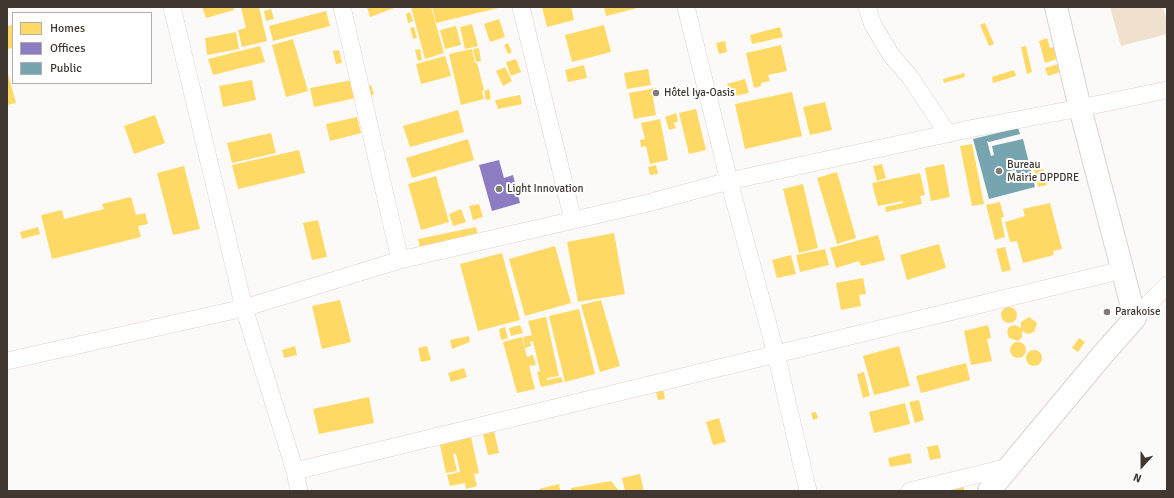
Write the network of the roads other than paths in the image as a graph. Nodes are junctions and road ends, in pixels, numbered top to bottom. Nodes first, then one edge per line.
1 (172, 7) edge
2 (342, 7) edge
3 (521, 7) edge
4 (686, 7) edge
5 (867, 7) edge
6 (1056, 7) edge
7 (1167, 90) edge
8 (1080, 108) junction
9 (948, 134) junction
10 (729, 181) junction
11 (573, 220) junction
12 (400, 260) junction
13 (1122, 270) junction
14 (1167, 285) edge
15 (244, 308) junction
16 (1135, 318) junction
17 (776, 354) junction
18 (7, 361) edge
19 (1008, 467) junction
20 (295, 471) junction
21 (299, 491) edge
22 (808, 491) edge
23 (910, 491) edge
24 (989, 491) edge

1 - 15 street
2 - 12 street
3 - 11 street
4 - 10 street
5 - 9 street
6 - 8 street
7 - 8 street
8 - 9 street
8 - 13 street
9 - 10 street
10 - 11 street
10 - 17 street
11 - 12 street
12 - 15 street
13 - 16 street
13 - 17 street
14 - 16 street
15 - 18 street
15 - 20 street
16 - 19 street
17 - 20 street
17 - 22 street
19 - 23 street
19 - 24 street
20 - 21 street

